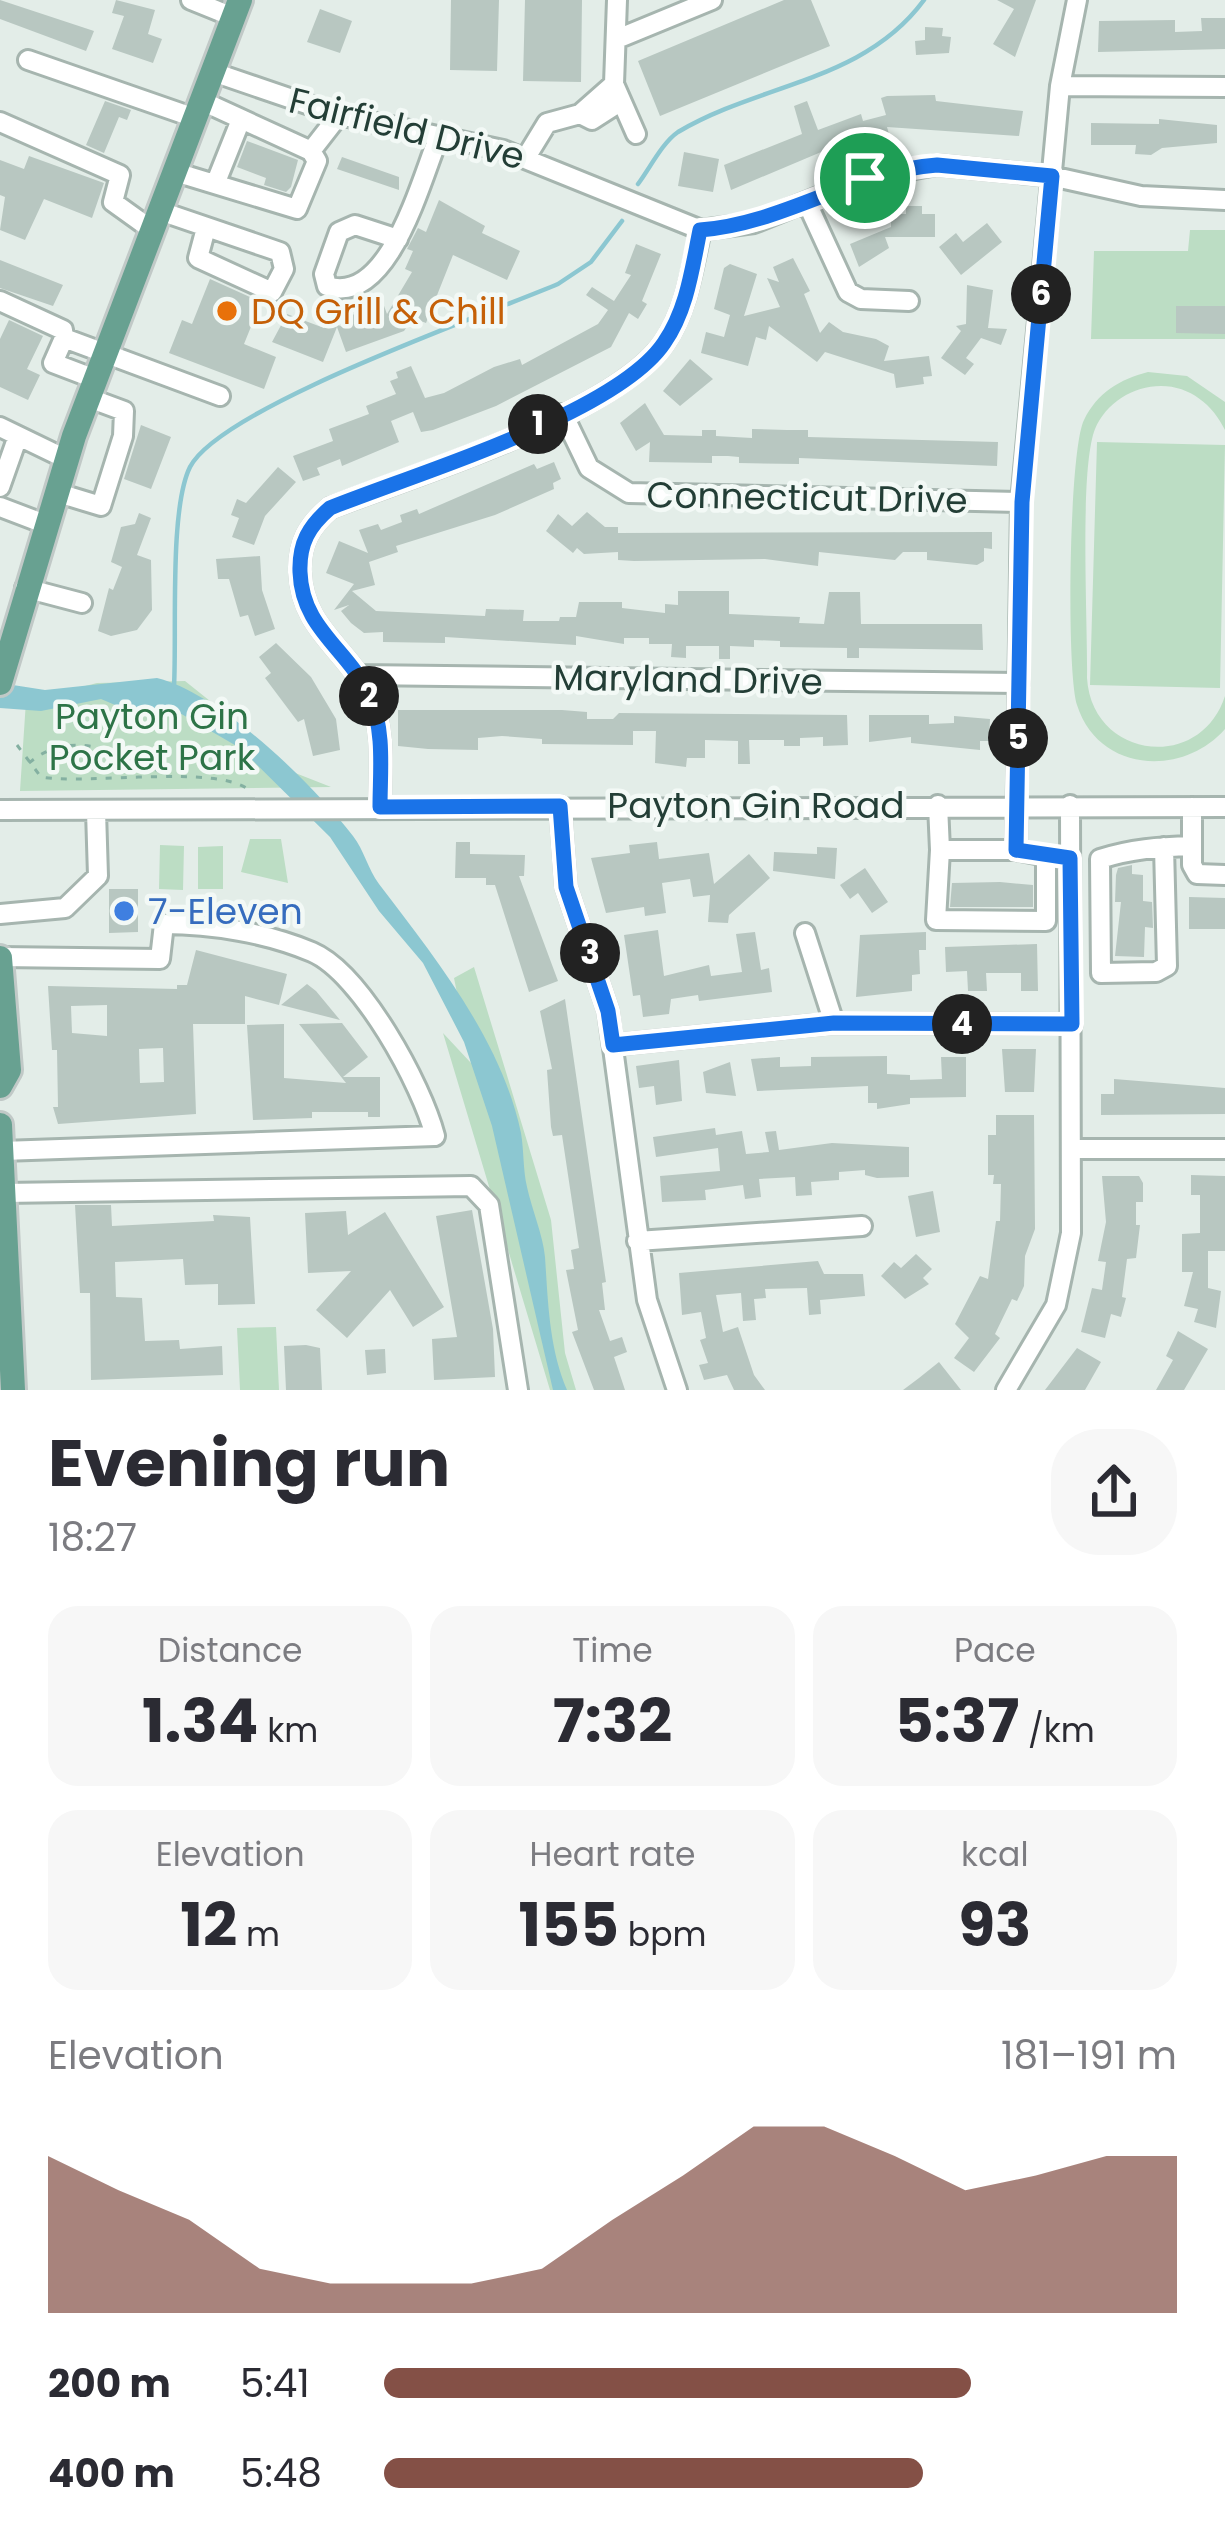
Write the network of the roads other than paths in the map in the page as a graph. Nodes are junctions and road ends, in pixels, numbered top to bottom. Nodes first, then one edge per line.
1 (191, 0) edge
2 (617, 0) edge
3 (712, 0) edge
4 (1077, 0) edge
5 (236, 9) edge
6 (617, 39) junction
7 (28, 60) dead end
8 (213, 72) junction
9 (1060, 86) junction
10 (1225, 87) edge
11 (617, 93) junction
12 (275, 94) junction
13 (199, 109) junction
14 (339, 115) junction
15 (0, 122) edge
16 (241, 122) junction
17 (263, 133) junction
18 (636, 134) dead end
19 (439, 136) junction
20 (311, 151) junction
21 (525, 159) junction
22 (175, 172) junction
23 (1052, 176) junction
24 (216, 182) junction
25 (1225, 200) edge
26 (807, 202) junction
27 (156, 221) junction
28 (206, 228) junction
29 (700, 230) junction
30 (398, 239) dead end
31 (0, 301) edge
32 (909, 301) dead end
33 (64, 338) junction
34 (105, 355) junction
35 (92, 388) junction
36 (220, 396) dead end
37 (563, 414) junction
38 (9, 431) edge
39 (66, 460) junction
40 (0, 488) edge
41 (55, 492) junction
42 (1022, 502) junction
43 (0, 507) edge
44 (45, 524) junction
45 (25, 588) junction
46 (82, 603) dead end
47 (10, 616) edge
48 (358, 675) junction
49 (0, 683) edge
50 (1019, 683) junction
51 (938, 805) junction
52 (1017, 805) junction
53 (560, 806) junction
54 (1070, 806) junction
55 (380, 807) junction
56 (1192, 807) junction
57 (1225, 807) edge
58 (0, 810) edge
59 (96, 811) junction
60 (1192, 845) junction
61 (1165, 847) junction
62 (940, 850) junction
63 (1016, 850) junction
64 (1046, 856) junction
65 (1070, 858) junction
66 (1225, 874) edge
67 (1071, 894) junction
68 (1046, 895) junction
69 (0, 914) edge
70 (1046, 921) junction
71 (1071, 921) junction
72 (805, 933) dead end
73 (0, 958) edge
74 (834, 1023) junction
75 (1072, 1024) junction
76 (613, 1045) junction
77 (0, 1086) edge
78 (0, 1125) edge
79 (1072, 1149) junction
80 (1225, 1149) edge
81 (2, 1151) edge
82 (4, 1193) junction
83 (862, 1226) dead end
84 (637, 1241) junction
85 (13, 1390) edge
86 (518, 1390) edge
87 (676, 1390) edge
88 (1006, 1390) edge

1 - 5 street
2 - 6 street
3 - 6 street
4 - 9 street
5 - 8 main road
6 - 11 street
7 - 13 street
8 - 12 street, Fairfield Drive
8 - 13 main road
9 - 10 street
9 - 23 street
11 - 18 street
11 - 21 street
12 - 14 street, Fairfield Drive
12 - 17 street
13 - 16 street
13 - 22 main road
14 - 19 street, Fairfield Drive
14 - 20 street
15 - 27 street
16 - 17 street
16 - 24 street
17 - 20 street
19 - 21 street, Fairfield Drive
19 - 30 street
20 - 24 street
21 - 29 street, Fairfield Drive
22 - 24 street
22 - 27 main road
23 - 25 street, Fairfield Drive
23 - 26 street, Fairfield Drive
23 - 42 street
26 - 29 street, Fairfield Drive
26 - 32 street
27 - 28 street
27 - 34 main road
28 - 28 street
29 - 37 street
31 - 33 street
33 - 34 street
33 - 35 street
34 - 35 main road
34 - 36 street
35 - 39 main road
35 - 41 street
37 - 42 street, Connecticut Drive
37 - 48 street
38 - 39 street
38 - 40 street
39 - 41 main road
41 - 44 main road
42 - 50 street
43 - 44 street
44 - 45 main road
45 - 46 street
45 - 47 main road
47 - 49 main road
48 - 50 street, Maryland Drive
48 - 55 street
50 - 52 street
51 - 52 street, Payton Gin Road
51 - 53 street, Payton Gin Road
51 - 62 street
52 - 54 street, Payton Gin Road
52 - 63 street
53 - 55 street, Payton Gin Road
53 - 76 street
54 - 56 street, Payton Gin Road
54 - 65 street
55 - 59 street, Payton Gin Road
56 - 57 street, Payton Gin Road
56 - 60 street
58 - 59 street, Payton Gin Road
59 - 69 street
60 - 61 street
60 - 66 street
61 - 61 street
62 - 63 street
62 - 70 street
63 - 64 street
64 - 65 street
64 - 68 street
65 - 67 street
67 - 68 street
67 - 71 street
68 - 70 street
70 - 71 street
71 - 75 street
72 - 74 street
73 - 77 main road
73 - 81 street
74 - 75 street
74 - 76 street
75 - 79 street
76 - 84 street
78 - 81 main road
79 - 80 street
79 - 88 street
81 - 82 main road
82 - 85 main road
82 - 86 street
83 - 84 street
84 - 87 street

